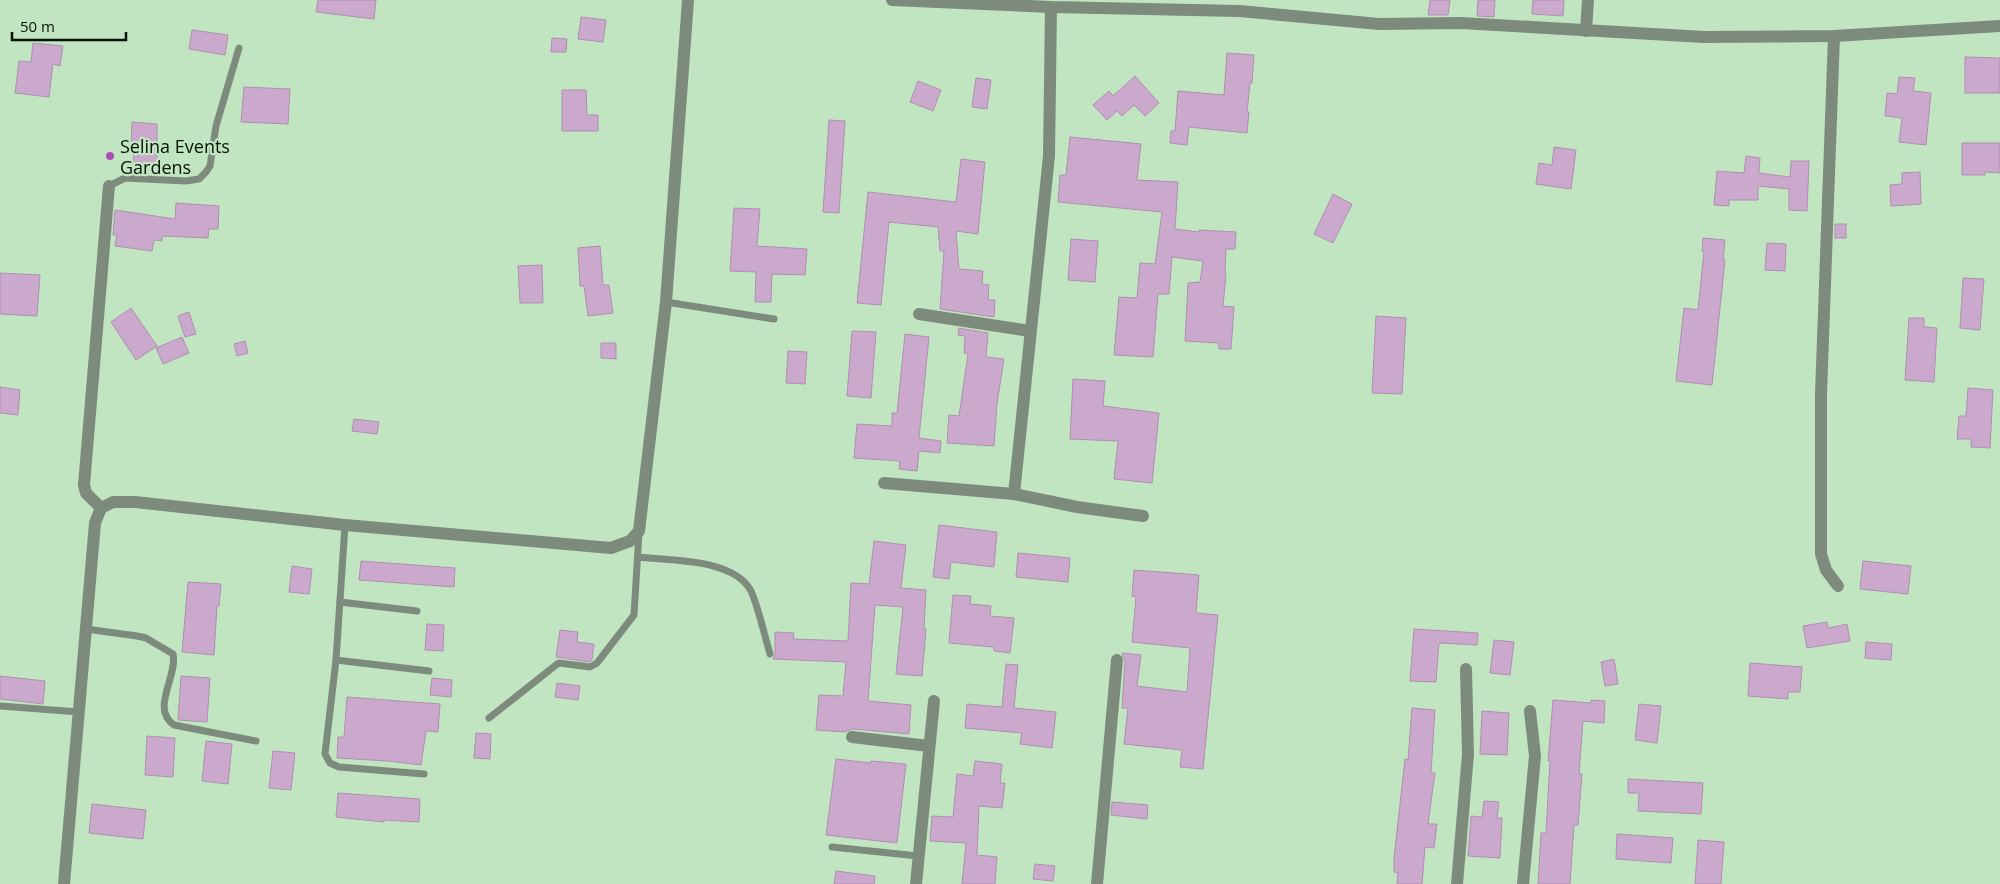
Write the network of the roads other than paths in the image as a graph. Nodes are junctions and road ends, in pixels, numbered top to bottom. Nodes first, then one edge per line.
1 (688, 0) edge
2 (892, 0) edge
3 (1588, 0) edge
4 (1052, 7) junction
5 (2000, 26) edge
6 (1586, 31) junction
7 (1834, 36) junction
8 (239, 48) dead end
9 (109, 186) joint
10 (666, 302) junction
11 (919, 314) dead end
12 (774, 319) dead end
13 (1030, 331) junction
14 (884, 483) dead end
15 (1014, 494) junction
16 (100, 508) junction
17 (1143, 516) dead end
18 (345, 525) junction
19 (639, 532) junction
20 (638, 557) junction
21 (1838, 586) dead end
22 (340, 602) junction
23 (417, 611) dead end
24 (86, 630) junction
25 (770, 654) dead end
26 (336, 660) junction
27 (1117, 660) dead end
28 (1466, 669) dead end
29 (429, 671) dead end
30 (934, 701) dead end
31 (0, 706) edge
32 (79, 712) junction
33 (1530, 712) dead end
34 (489, 718) dead end
35 (852, 737) dead end
36 (256, 741) dead end
37 (929, 746) junction
38 (424, 774) dead end
39 (832, 847) dead end
40 (918, 856) junction
41 (64, 884) edge
42 (916, 884) edge
43 (1097, 884) edge
44 (1457, 884) edge
45 (1523, 884) edge

1 - 10 street
2 - 4 street
3 - 6 street
4 - 6 street
4 - 13 street
5 - 7 street
6 - 7 street
7 - 21 street
8 - 9 lane
9 - 16 street
10 - 12 lane
10 - 19 street
11 - 13 street
13 - 15 street
14 - 15 street
15 - 17 street
16 - 18 street
16 - 24 street
18 - 19 street
18 - 22 lane
19 - 20 lane
20 - 25 lane
20 - 34 lane
22 - 23 lane
22 - 26 lane
24 - 32 street
24 - 36 lane
26 - 29 lane
26 - 38 lane
27 - 43 street
28 - 44 street
30 - 37 street
31 - 32 lane
32 - 41 street
33 - 45 street
35 - 37 street
37 - 40 street
39 - 40 lane
40 - 42 street

